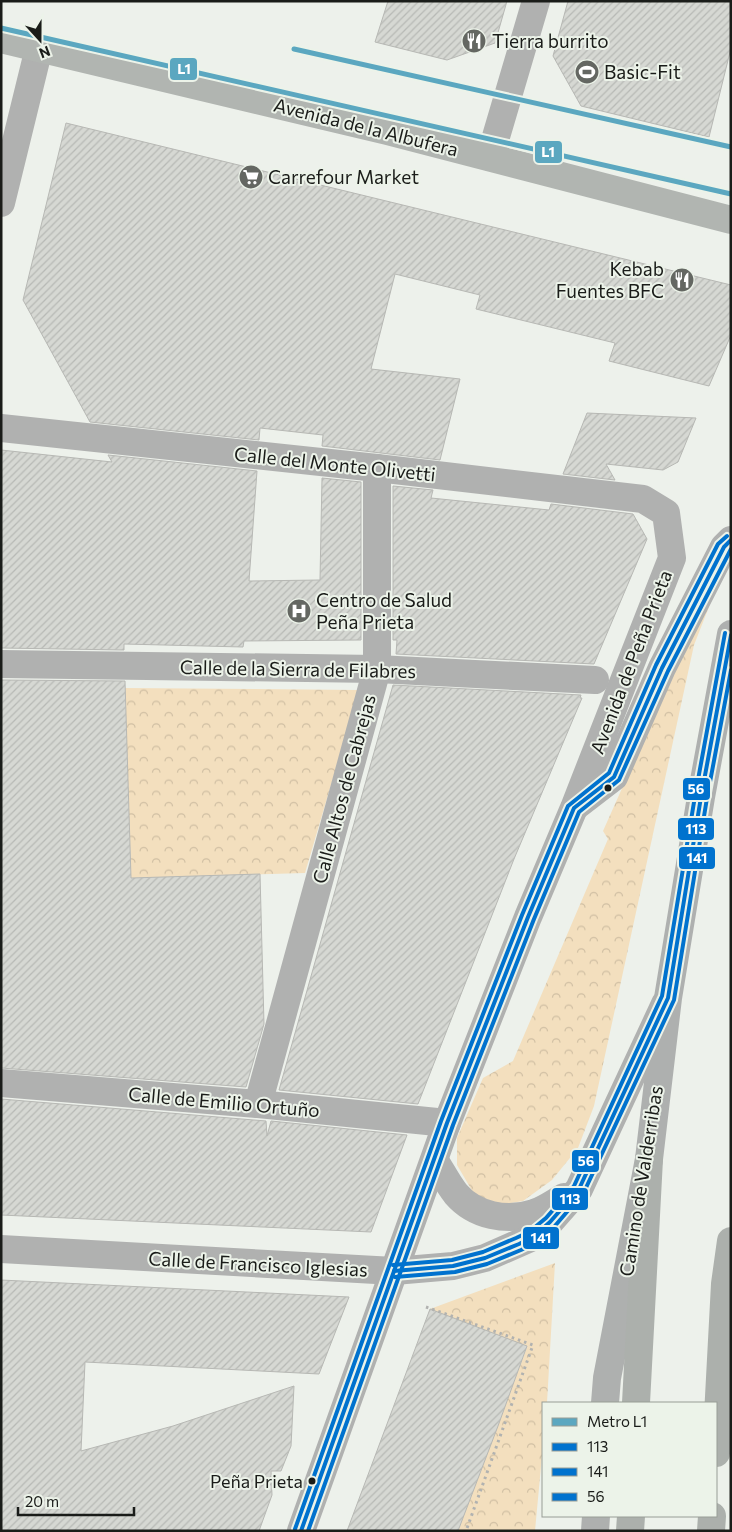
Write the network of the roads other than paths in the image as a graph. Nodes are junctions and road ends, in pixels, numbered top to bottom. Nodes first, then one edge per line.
1 (536, 1) edge
2 (1, 39) edge
3 (39, 48) junction
4 (490, 157) junction
5 (1, 202) edge
6 (731, 220) edge
7 (1, 428) edge
8 (377, 468) junction
9 (666, 513) joint
10 (731, 540) edge
11 (731, 634) edge
12 (1, 664) edge
13 (378, 669) junction
14 (595, 680) dead end
15 (574, 808) junction
16 (668, 998) junction
17 (1, 1083) edge
18 (258, 1104) junction
19 (447, 1123) junction
20 (649, 1159) junction
21 (435, 1161) junction
22 (579, 1189) junction
23 (731, 1241) edge
24 (1, 1249) edge
25 (394, 1272) junction
26 (605, 1402) edge
27 (636, 1402) edge
28 (717, 1434) edge
29 (596, 1517) edge
30 (631, 1517) edge
31 (712, 1517) edge
32 (301, 1531) edge
33 (595, 1531) edge
34 (630, 1531) edge
35 (711, 1531) edge

1 - 4 street
2 - 3 main road, Avenida de la Albufera
3 - 4 main road, Avenida de la Albufera
3 - 5 street
4 - 6 main road, Avenida de la Albufera
7 - 8 street, Calle del Monte Olivetti
8 - 9 street, Calle del Monte Olivetti
8 - 13 street, Calle Altos de Cabrejas
9 - 15 street, Avenida de Peña Prieta
10 - 15 street, Avenida de Peña Prieta
11 - 16 main road, Camino de Valderribas
12 - 13 street, Calle de la Sierra de Filabres
13 - 14 street, Calle de la Sierra de Filabres
13 - 18 street, Calle Altos de Cabrejas
15 - 19 street, Avenida de Peña Prieta
16 - 20 main road, Camino de Valderribas
16 - 22 street, Calle de Francisco Iglesias
17 - 18 street, Calle de Emilio Ortuño
18 - 19 street, Calle de Emilio Ortuño
19 - 21 street, Avenida de Peña Prieta
20 - 26 main road, Camino de Valderribas
20 - 27 highway
21 - 22 street
21 - 25 street, Avenida de Peña Prieta
22 - 25 street, Calle de Francisco Iglesias
23 - 28 highway
24 - 25 street, Calle de Francisco Iglesias
25 - 32 street, Avenida de Peña Prieta
29 - 33 main road
30 - 34 highway
31 - 35 highway

